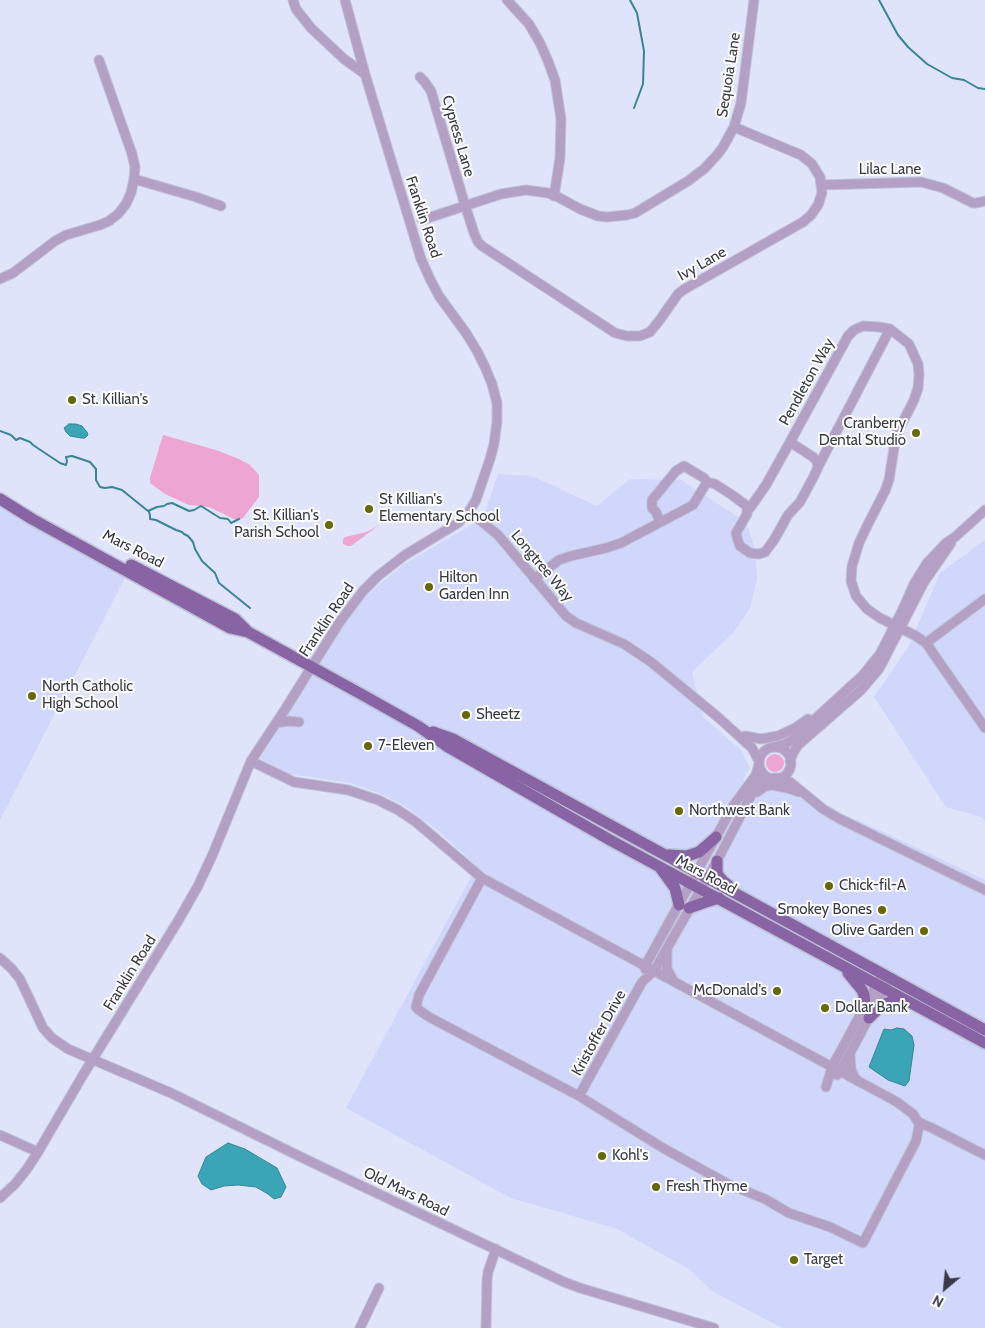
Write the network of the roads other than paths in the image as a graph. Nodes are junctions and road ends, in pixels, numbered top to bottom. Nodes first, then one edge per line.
1 (293, 0) edge
2 (345, 0) edge
3 (507, 0) edge
4 (754, 0) edge
5 (99, 60) dead end
6 (365, 74) junction
7 (420, 77) dead end
8 (734, 127) junction
9 (134, 179) junction
10 (821, 185) junction
11 (554, 196) junction
12 (985, 201) edge
13 (465, 205) junction
14 (221, 206) dead end
15 (407, 213) junction
16 (422, 220) junction
17 (413, 232) junction
18 (0, 279) edge
19 (890, 329) junction
20 (790, 442) junction
21 (818, 467) junction
22 (707, 482) junction
23 (0, 499) edge
24 (747, 510) junction
25 (985, 510) edge
26 (468, 513) junction
27 (660, 522) junction
28 (534, 579) junction
29 (985, 599) edge
30 (898, 627) junction
31 (926, 643) junction
32 (312, 667) junction
33 (863, 675) junction
34 (284, 711) junction
35 (719, 718) junction
36 (821, 719) junction
37 (276, 723) junction
38 (418, 726) junction
39 (985, 728) edge
40 (745, 736) junction
41 (773, 747) junction
42 (251, 761) junction
43 (790, 762) junction
44 (759, 763) junction
45 (775, 778) junction
46 (811, 798) junction
47 (750, 799) junction
48 (716, 837) junction
49 (665, 855) junction
50 (717, 861) junction
51 (658, 866) junction
52 (702, 875) junction
53 (482, 878) junction
54 (696, 886) junction
55 (985, 890) edge
56 (719, 898) junction
57 (684, 907) junction
58 (793, 926) junction
59 (667, 948) junction
60 (654, 950) junction
61 (628, 956) junction
62 (0, 958) edge
63 (645, 966) junction
64 (842, 967) junction
65 (654, 971) junction
66 (886, 976) junction
67 (642, 982) junction
68 (675, 982) junction
69 (880, 987) junction
70 (907, 1001) junction
71 (865, 1006) junction
72 (869, 1018) junction
73 (985, 1030) edge
74 (985, 1043) edge
75 (851, 1052) junction
76 (839, 1055) junction
77 (814, 1058) junction
78 (93, 1059) junction
79 (836, 1070) junction
80 (858, 1082) junction
81 (579, 1096) junction
82 (918, 1122) junction
83 (0, 1135) edge
84 (38, 1152) junction
85 (985, 1155) edge
86 (0, 1198) edge
87 (496, 1250) junction
88 (378, 1288) dead end
89 (360, 1328) edge
90 (486, 1328) edge
91 (714, 1328) edge

1 - 6 street
2 - 6 street, Franklin Road
3 - 11 street
4 - 8 street, Sequoia Lane
5 - 9 street
6 - 15 street, Franklin Road
7 - 13 street, Cypress Lane
8 - 10 street
8 - 11 street, Sequoia Lane
9 - 14 street
9 - 18 street
10 - 12 street, Lilac Lane
10 - 13 street, Ivy Lane
11 - 13 street, Sequoia Lane
13 - 16 street, Sequoia Lane
15 - 16 street
15 - 17 street, Franklin Road
16 - 17 street
17 - 26 street, Franklin Road
19 - 20 street, Pendleton Way
19 - 21 street
19 - 30 street
20 - 21 street, Pendleton Way
20 - 24 street
21 - 24 street
22 - 24 street
22 - 27 street
22 - 27 street
23 - 32 main road, Mars Road
25 - 30 street
26 - 28 street, Longtree Way
26 - 32 street, Franklin Road
27 - 28 street
28 - 35 street, Longtree Way
29 - 31 street
30 - 31 street
30 - 33 street
30 - 36 street
31 - 39 street
32 - 34 street, Franklin Road
32 - 38 main road, Mars Road
33 - 36 street
33 - 40 street
34 - 37 street, Franklin Road
34 - 37 street
35 - 40 street
35 - 44 street
36 - 41 street
36 - 43 street
37 - 42 street, Franklin Road
38 - 49 main road, Mars Road
38 - 51 main road, Mars Road
40 - 41 street
41 - 43 street
41 - 44 street
42 - 53 street
42 - 78 street, Franklin Road
43 - 45 street
43 - 46 street
44 - 45 street
44 - 48 street
45 - 46 street
45 - 47 street
46 - 47 street
46 - 55 street
47 - 50 street
48 - 49 main road
48 - 52 street
49 - 52 main road, Mars Road
50 - 52 street
50 - 58 main road
51 - 54 main road, Mars Road
51 - 57 main road
52 - 54 street, Kristoffer Drive
52 - 58 main road, Mars Road
53 - 61 street
53 - 81 street
54 - 56 main road, Mars Road
54 - 57 street, Kristoffer Drive
56 - 57 main road
56 - 64 main road, Mars Road
57 - 59 street, Kristoffer Drive
57 - 60 street, Kristoffer Drive
58 - 66 main road, Mars Road
59 - 65 street, Kristoffer Drive
59 - 68 street
60 - 61 street
60 - 63 street, Kristoffer Drive
61 - 63 street
62 - 78 street, Old Mars Road
63 - 65 street
63 - 67 street, Kristoffer Drive
64 - 69 main road, Mars Road
64 - 71 main road
65 - 67 street, Kristoffer Drive
65 - 68 street
66 - 69 street
66 - 73 main road, Mars Road
67 - 81 street, Kristoffer Drive
68 - 77 street
69 - 70 main road, Mars Road
69 - 71 street
69 - 72 street
70 - 72 main road
70 - 74 main road, Mars Road
71 - 76 street
72 - 75 street
75 - 79 street
75 - 80 street
76 - 77 street
76 - 79 street
77 - 79 street
78 - 84 street, Franklin Road
78 - 87 street, Old Mars Road
79 - 80 street
80 - 82 street
81 - 82 street
82 - 85 street
83 - 84 street
84 - 86 street, Franklin Road
87 - 90 street
87 - 91 street, Old Mars Road
88 - 89 street

